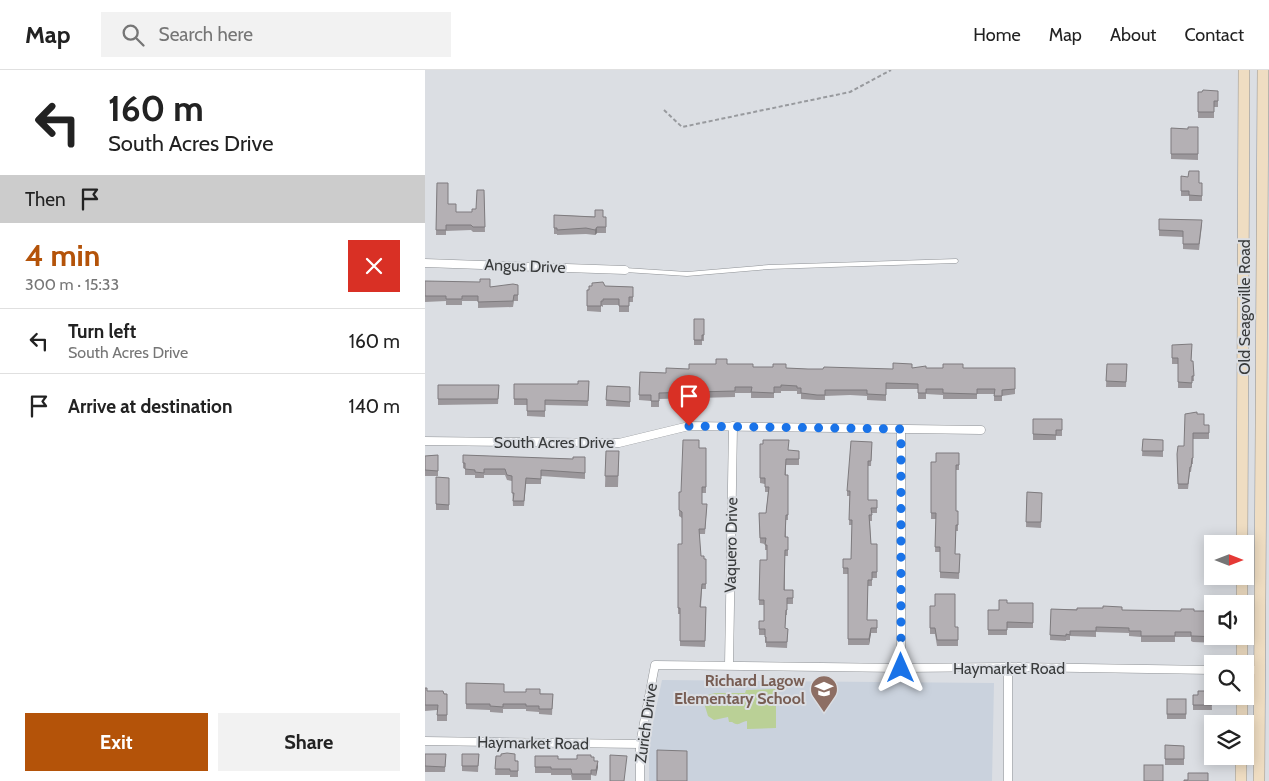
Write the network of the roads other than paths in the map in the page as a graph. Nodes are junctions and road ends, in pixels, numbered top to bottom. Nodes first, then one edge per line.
1 (1244, 70) edge
2 (1263, 70) edge
3 (1244, 173) junction
4 (1262, 173) junction
5 (957, 261) dead end
6 (425, 263) edge
7 (625, 270) joint
8 (733, 426) junction
9 (901, 429) junction
10 (981, 430) dead end
11 (425, 441) edge
12 (1243, 460) junction
13 (1265, 460) edge
14 (1242, 535) edge
15 (655, 664) joint
16 (729, 664) junction
17 (1008, 667) junction
18 (901, 668) junction
19 (1204, 670) edge
20 (1254, 670) edge
21 (1259, 670) junction
22 (425, 741) edge
23 (640, 744) junction
24 (1241, 765) edge
25 (640, 781) edge
26 (1008, 781) edge
27 (1241, 781) edge
28 (1259, 781) edge

1 - 3 main road, Old Seagoville Road
2 - 4 main road, Old Seagoville Road
3 - 4 main road
3 - 12 main road, Old Seagoville Road
4 - 13 main road, Old Seagoville Road
5 - 7 lane
6 - 7 street, Angus Drive
8 - 9 street, South Acres Drive
8 - 11 street, South Acres Drive
8 - 16 street, Vaquero Drive
9 - 10 street, South Acres Drive
9 - 18 street
12 - 13 main road
12 - 14 main road, Old Seagoville Road
13 - 21 main road, Old Seagoville Road
15 - 16 street, Haymarket Road
15 - 23 street, Zurich Drive
16 - 18 street, Haymarket Road
17 - 18 street, Haymarket Road
17 - 19 street, Haymarket Road
17 - 26 street
20 - 21 street
21 - 28 main road, Old Seagoville Road
22 - 23 street, Haymarket Road
23 - 25 street, Zurich Drive
24 - 27 main road

